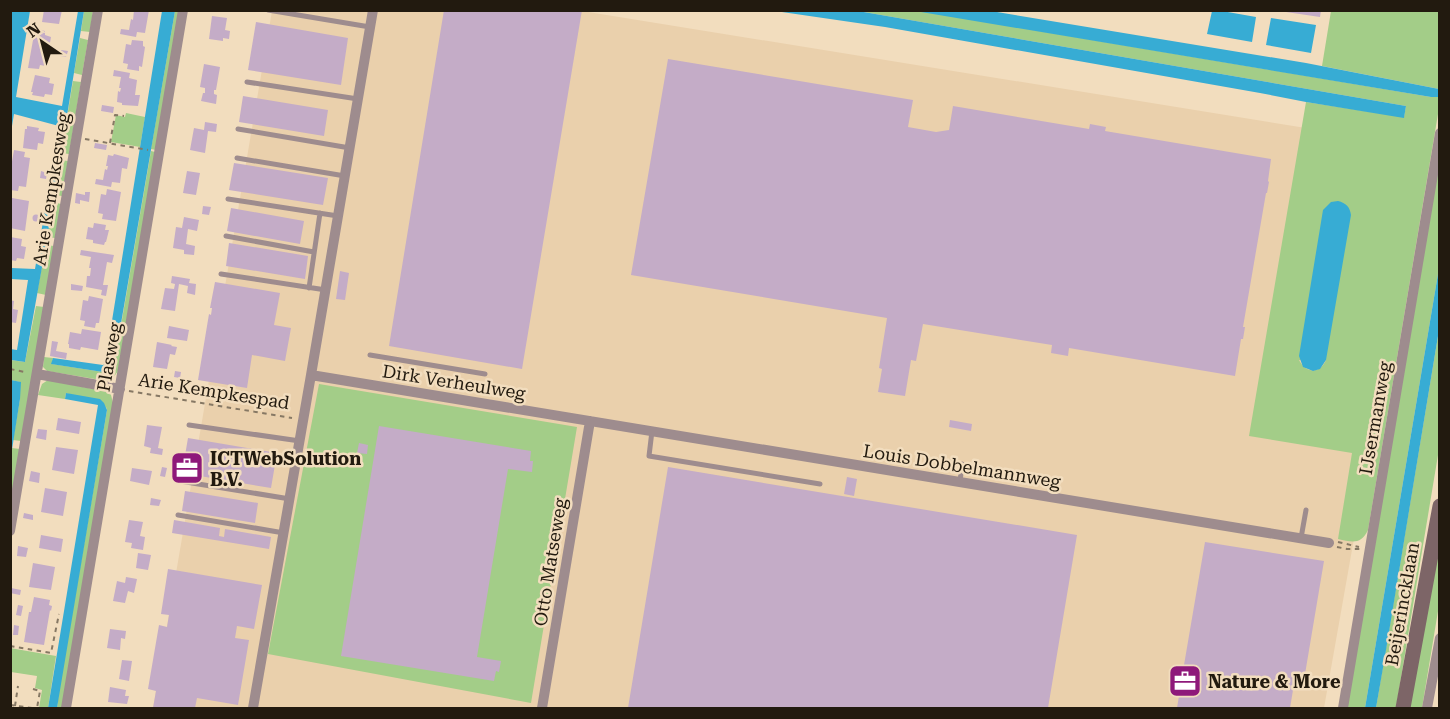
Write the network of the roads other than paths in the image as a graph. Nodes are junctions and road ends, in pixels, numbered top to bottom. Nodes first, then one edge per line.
1 (98, 10) edge
2 (183, 10) edge
3 (268, 10) edge
4 (373, 10) edge
5 (370, 27) junction
6 (247, 82) dead end
7 (358, 99) junction
8 (238, 129) dead end
9 (1440, 133) edge
10 (350, 148) junction
11 (237, 158) dead end
12 (345, 176) junction
13 (228, 199) dead end
14 (320, 213) junction
15 (338, 216) junction
16 (225, 236) dead end
17 (314, 252) junction
18 (221, 273) dead end
19 (309, 288) junction
20 (326, 290) junction
21 (370, 355) dead end
22 (37, 374) junction
23 (485, 374) dead end
24 (311, 375) junction
25 (120, 389) junction
26 (590, 421) junction
27 (189, 425) dead end
28 (652, 431) junction
29 (300, 441) junction
30 (945, 461) dead end
31 (180, 481) dead end
32 (960, 482) junction
33 (820, 484) dead end
34 (290, 499) junction
35 (1440, 506) edge
36 (1306, 510) dead end
37 (178, 515) dead end
38 (10, 531) edge
39 (284, 533) junction
40 (1301, 538) junction
41 (1329, 543) road end
42 (1440, 638) edge
43 (66, 708) edge
44 (253, 708) edge
45 (542, 708) edge
46 (1343, 708) edge
47 (1403, 708) edge
48 (1427, 708) edge

1 - 22 street, Arie Kempkesweg
2 - 25 street, Plasweg
3 - 5 lane
4 - 5 street
5 - 7 street
6 - 7 lane
7 - 10 street
8 - 10 lane
9 - 46 street, IJsermanweg
10 - 12 street
11 - 12 lane
12 - 15 street
13 - 14 lane
14 - 15 lane
14 - 17 lane
15 - 20 street
16 - 17 lane
17 - 19 lane
18 - 19 lane
19 - 20 lane
20 - 24 street
21 - 23 lane
22 - 25 street
22 - 38 street, Arie Kempkesweg
24 - 26 street, Dirk Verheulweg
24 - 29 street
25 - 43 street, Plasweg
26 - 28 street, Louis Dobbelmannweg
26 - 45 street, Otto Matseweg
27 - 29 lane
28 - 32 street, Louis Dobbelmannweg
28 - 33 lane
29 - 34 street
30 - 32 lane
31 - 34 lane
32 - 40 street, Louis Dobbelmannweg
34 - 39 street
35 - 47 main road, Beijerincklaan
36 - 40 lane
37 - 39 lane
39 - 44 street
40 - 41 street, Louis Dobbelmannweg
42 - 48 street

